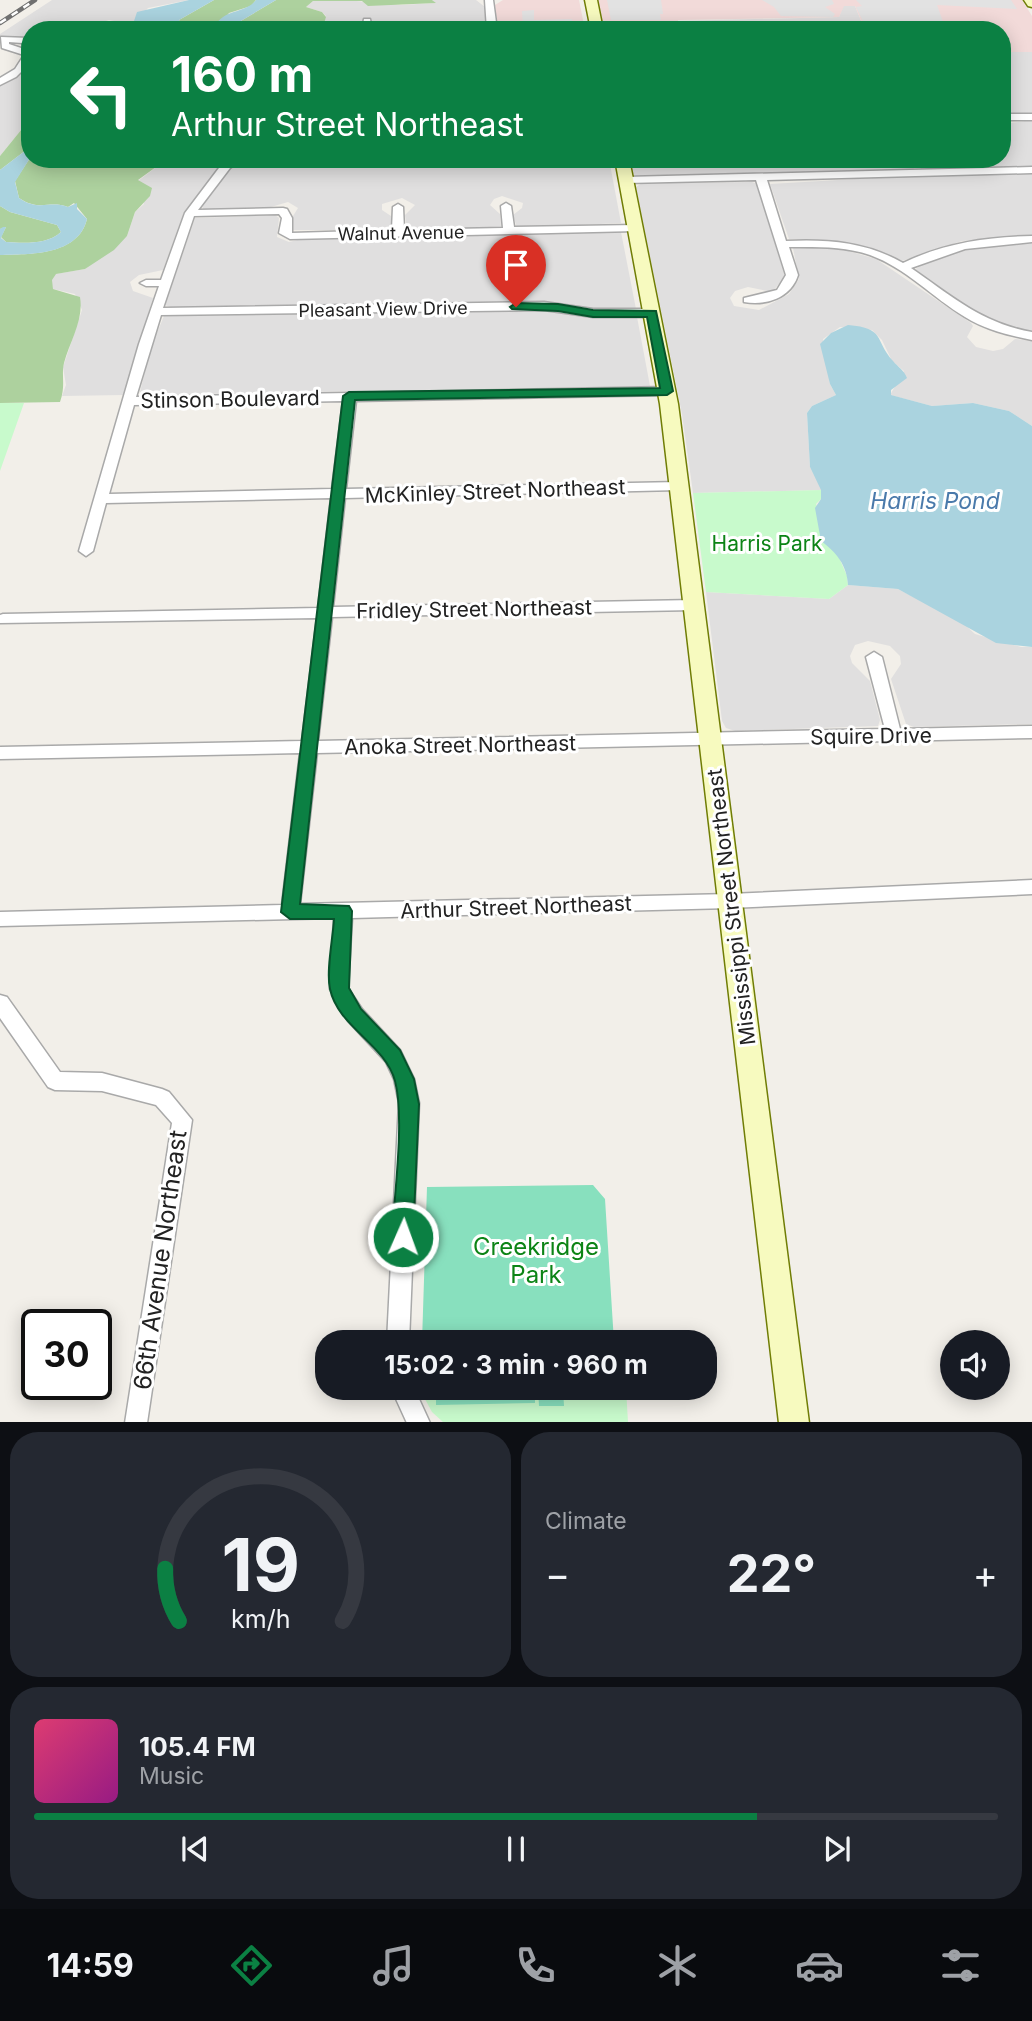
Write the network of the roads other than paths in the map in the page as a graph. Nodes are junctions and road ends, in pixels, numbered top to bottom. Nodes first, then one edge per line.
1 (489, 0) edge
2 (591, 0) edge
3 (491, 21) edge
4 (595, 21) edge
5 (21, 70) edge
6 (0, 82) edge
7 (1011, 117) edge
8 (1032, 117) edge
9 (224, 168) edge
10 (624, 168) edge
11 (1032, 170) edge
12 (761, 179) junction
13 (626, 180) junction
14 (506, 205) dead end
15 (398, 207) dead end
16 (190, 213) junction
17 (636, 228) junction
18 (509, 232) junction
19 (398, 233) junction
20 (1032, 239) edge
21 (783, 244) junction
22 (902, 268) junction
23 (146, 283) dead end
24 (166, 283) junction
25 (748, 300) dead end
26 (156, 312) junction
27 (652, 313) junction
28 (994, 329) junction
29 (1032, 336) edge
30 (986, 341) dead end
31 (667, 391) junction
32 (349, 396) junction
33 (130, 401) junction
34 (679, 486) junction
35 (338, 496) junction
36 (101, 499) junction
37 (86, 551) dead end
38 (694, 605) junction
39 (323, 612) junction
40 (3, 619) dead end
41 (874, 657) dead end
42 (1032, 732) edge
43 (894, 735) junction
44 (711, 740) junction
45 (308, 748) junction
46 (0, 753) edge
47 (1032, 887) edge
48 (730, 901) junction
49 (343, 911) junction
50 (290, 912) junction
51 (0, 919) edge
52 (0, 1003) edge
53 (399, 1330) edge
54 (408, 1400) edge
55 (136, 1422) edge
56 (419, 1422) edge
57 (794, 1422) edge

1 - 3 street
2 - 4 street
5 - 6 street
7 - 8 street
9 - 16 street
10 - 13 street, Mississippi Street Northeast
11 - 12 street
12 - 13 street
12 - 21 street
13 - 17 street, Mississippi Street Northeast
14 - 18 street
15 - 19 street
16 - 19 street, Walnut Avenue
16 - 24 street
17 - 18 street, Walnut Avenue
17 - 27 street, Mississippi Street Northeast
18 - 19 street, Walnut Avenue
20 - 22 street
21 - 22 street
21 - 25 street
22 - 28 street
23 - 24 street
24 - 26 street
26 - 27 street, Pleasant View Drive
26 - 33 street
27 - 31 street, Mississippi Street Northeast
28 - 29 street
28 - 30 street
31 - 32 street, Stinson Boulevard
31 - 34 street, Mississippi Street Northeast
32 - 33 street, Stinson Boulevard
32 - 35 street
33 - 36 street
34 - 35 street, McKinley Street Northeast
34 - 38 street, Mississippi Street Northeast
35 - 36 street, McKinley Street Northeast
35 - 39 street
36 - 37 street
38 - 39 street, Fridley Street Northeast
38 - 44 street, Mississippi Street Northeast
39 - 40 street, Fridley Street Northeast
39 - 45 street
41 - 43 street
42 - 43 street, Squire Drive
43 - 44 street, Squire Drive
44 - 45 street, Anoka Street Northeast
44 - 48 street, Mississippi Street Northeast
45 - 46 street, Anoka Street Northeast
45 - 50 street
47 - 48 street, Arthur Street Northeast
48 - 49 street, Arthur Street Northeast
48 - 57 street, Mississippi Street Northeast
49 - 50 street, Arthur Street Northeast
49 - 53 street
50 - 51 street, Arthur Street Northeast
52 - 55 street, 66th Avenue Northeast
54 - 56 street

